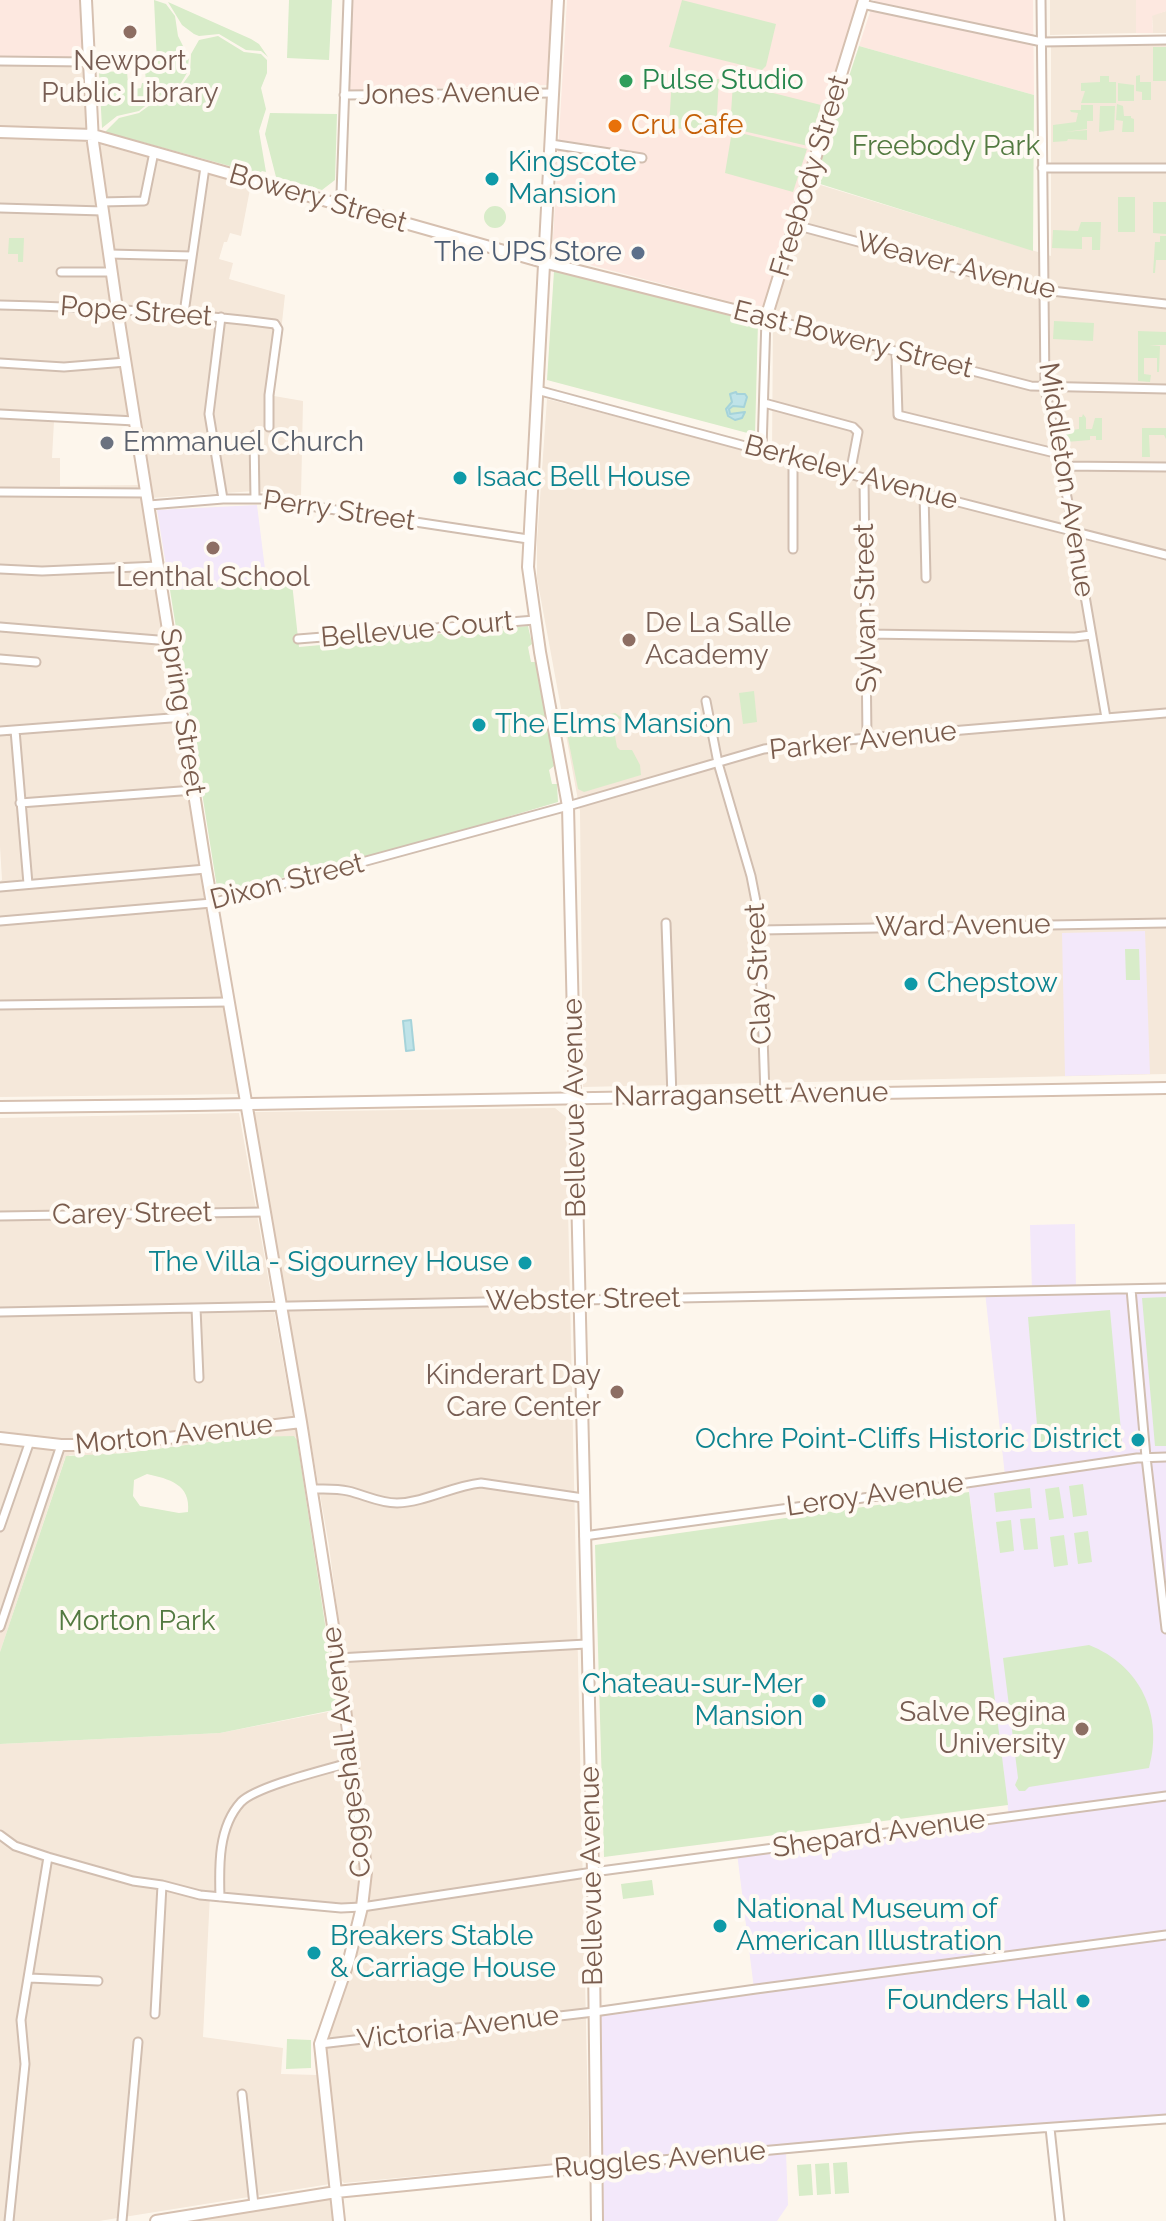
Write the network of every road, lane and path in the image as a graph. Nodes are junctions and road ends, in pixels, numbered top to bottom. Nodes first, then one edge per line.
1 (86, 0) edge
2 (348, 0) edge
3 (558, 0) edge
4 (1041, 0) edge
5 (863, 2) edge
6 (1166, 40) edge
7 (1042, 42) junction
8 (0, 61) edge
9 (88, 62) junction
10 (554, 93) junction
11 (344, 95) junction
12 (0, 132) edge
13 (93, 135) junction
14 (551, 144) junction
15 (154, 152) junction
16 (642, 158) dead end
17 (205, 167) junction
18 (1042, 168) junction
19 (1166, 168) edge
20 (339, 205) junction
21 (102, 206) junction
22 (0, 208) edge
23 (795, 225) junction
24 (109, 254) junction
25 (192, 256) junction
26 (543, 262) junction
27 (61, 272) dead end
28 (112, 272) junction
29 (1044, 291) junction
30 (1166, 304) edge
31 (0, 305) edge
32 (117, 309) junction
33 (184, 313) junction
34 (221, 317) junction
35 (766, 318) junction
36 (896, 351) junction
37 (126, 362) junction
38 (0, 363) edge
39 (1045, 388) junction
40 (1166, 389) edge
41 (537, 390) junction
42 (764, 403) junction
43 (0, 414) edge
44 (135, 421) junction
45 (269, 427) dead end
46 (254, 435) dead end
47 (762, 450) junction
48 (1059, 454) junction
49 (793, 459) junction
50 (1061, 466) junction
51 (1166, 467) edge
52 (850, 474) junction
53 (864, 478) junction
54 (0, 492) edge
55 (147, 493) junction
56 (924, 493) junction
57 (223, 499) junction
58 (255, 499) junction
59 (149, 505) junction
60 (1074, 532) junction
61 (528, 539) junction
62 (793, 549) dead end
63 (1166, 555) edge
64 (159, 566) junction
65 (0, 569) edge
66 (926, 578) dead end
67 (535, 620) junction
68 (0, 627) edge
69 (866, 634) junction
70 (1091, 635) junction
71 (298, 639) dead end
72 (170, 641) junction
73 (0, 659) edge
74 (36, 662) dead end
75 (706, 701) dead end
76 (1166, 713) edge
77 (184, 717) junction
78 (1106, 718) junction
79 (15, 730) junction
80 (0, 731) edge
81 (867, 738) junction
82 (718, 763) junction
83 (194, 790) junction
84 (20, 803) junction
85 (568, 806) junction
86 (206, 869) junction
87 (28, 884) junction
88 (0, 887) edge
89 (212, 903) junction
90 (0, 921) edge
91 (666, 923) dead end
92 (1166, 923) edge
93 (760, 930) junction
94 (229, 1002) junction
95 (0, 1005) edge
96 (1166, 1088) edge
97 (765, 1095) junction
98 (672, 1097) junction
99 (574, 1099) junction
100 (246, 1104) junction
101 (0, 1107) edge
102 (265, 1212) junction
103 (0, 1216) edge
104 (1166, 1288) edge
105 (1131, 1289) junction
106 (579, 1300) junction
107 (281, 1307) junction
108 (196, 1308) junction
109 (0, 1312) edge
110 (199, 1378) dead end
111 (301, 1422) junction
112 (0, 1438) edge
113 (30, 1441) junction
114 (61, 1445) junction
115 (1146, 1457) junction
116 (1166, 1457) edge
117 (311, 1489) junction
118 (583, 1498) junction
119 (0, 1527) edge
120 (584, 1536) junction
121 (0, 1627) edge
122 (1166, 1629) edge
123 (586, 1644) junction
124 (338, 1658) junction
125 (352, 1762) junction
126 (1166, 1796) edge
127 (0, 1835) edge
128 (48, 1857) junction
129 (593, 1872) junction
130 (162, 1885) junction
131 (220, 1897) junction
132 (362, 1907) junction
133 (1166, 1935) edge
134 (29, 1978) junction
135 (98, 1981) dead end
136 (594, 2012) junction
137 (155, 2014) dead end
138 (138, 2042) dead end
139 (320, 2044) junction
140 (242, 2094) dead end
141 (1166, 2119) edge
142 (1050, 2128) junction
143 (596, 2166) junction
144 (336, 2192) junction
145 (254, 2205) junction
146 (9, 2221) edge
147 (122, 2221) edge
148 (156, 2221) edge
149 (339, 2221) edge
150 (597, 2221) edge
151 (1060, 2221) edge

1 - 9 main road, Spring Street
2 - 11 street
3 - 10 main road, Bellevue Avenue
4 - 7 street, Middleton Avenue
5 - 7 street
5 - 23 main road, Freebody Street
6 - 7 street
7 - 18 street, Middleton Avenue
8 - 9 street
9 - 13 main road, Spring Street
10 - 11 street, Jones Avenue
10 - 14 main road, Bellevue Avenue
11 - 20 street
12 - 13 main road, Bowery Street
13 - 15 main road, Bowery Street
13 - 21 main road, Spring Street
14 - 16 street
14 - 26 main road, Bellevue Avenue
15 - 17 main road, Bowery Street
15 - 21 street
17 - 20 main road, Bowery Street
17 - 25 street
18 - 19 street
18 - 29 street, Middleton Avenue
20 - 26 main road, Bowery Street
21 - 22 street
21 - 24 main road, Spring Street
23 - 29 street, Weaver Avenue
23 - 35 main road, Freebody Street
24 - 25 street
24 - 28 main road, Spring Street
25 - 33 street
26 - 35 main road, East Bowery Street
26 - 41 main road, Bellevue Avenue
27 - 28 street
28 - 32 main road, Spring Street
29 - 30 street, Weaver Avenue
29 - 39 street, Middleton Avenue
31 - 32 street, Pope Street
32 - 33 street, Pope Street
32 - 37 main road, Spring Street
33 - 34 street, Pope Street
34 - 45 street, Pope Street
34 - 57 street
35 - 36 street, East Bowery Street
35 - 42 street, Freebody Street
36 - 39 street, East Bowery Street
36 - 48 street
37 - 38 street
37 - 44 main road, Spring Street
39 - 40 street, East Bowery Street
39 - 48 street, Middleton Avenue
41 - 47 street, Berkeley Avenue
41 - 61 main road, Bellevue Avenue
42 - 47 street, Freebody Street
42 - 52 street
43 - 44 street
44 - 55 main road, Spring Street
46 - 58 street
47 - 49 street, Berkeley Avenue
48 - 50 street, Middleton Avenue
49 - 52 street, Berkeley Avenue
49 - 62 street
50 - 51 street
50 - 60 street, Middleton Avenue
52 - 53 street, Berkeley Avenue
53 - 56 street, Berkeley Avenue
53 - 69 street, Sylvan Street
54 - 55 street
55 - 59 main road, Spring Street
56 - 60 street, Berkeley Avenue
56 - 66 street
57 - 58 street, Perry Street
57 - 59 street, Perry Street
58 - 61 street, Perry Street
59 - 64 main road, Spring Street
60 - 63 street, Berkeley Avenue
60 - 70 street, Middleton Avenue
61 - 67 main road, Bellevue Avenue
64 - 65 street
64 - 72 main road, Spring Street
67 - 71 street, Bellevue Court
67 - 85 main road, Bellevue Avenue
68 - 72 street
69 - 70 street
69 - 81 street, Sylvan Street
70 - 78 street, Middleton Avenue
72 - 77 main road, Spring Street
73 - 74 street
75 - 82 street, Clay Street
76 - 78 street, Parker Avenue
77 - 79 street
77 - 83 main road, Spring Street
78 - 81 street, Parker Avenue
79 - 80 street
79 - 84 street
81 - 82 street, Parker Avenue
82 - 85 street, Parker Avenue
82 - 93 street, Clay Street
83 - 84 street
83 - 86 main road, Spring Street
84 - 87 street
85 - 89 street, Dixon Street
85 - 99 main road, Bellevue Avenue
86 - 87 street
86 - 89 main road, Spring Street
87 - 88 street
89 - 90 street, Dixon Street
89 - 94 main road, Spring Street
91 - 98 street
92 - 93 street, Ward Avenue
93 - 97 street, Clay Street
94 - 95 street
94 - 100 main road, Spring Street
96 - 97 main road, Narragansett Avenue
97 - 98 main road, Narragansett Avenue
98 - 99 main road, Narragansett Avenue
99 - 100 main road, Narragansett Avenue
99 - 106 main road, Bellevue Avenue
100 - 101 main road, Narragansett Avenue
100 - 102 main road, Spring Street
102 - 103 street, Carey Street
102 - 107 main road, Spring Street
104 - 105 street, Webster Street
105 - 106 street, Webster Street
105 - 115 street
106 - 107 street, Webster Street
106 - 118 main road, Bellevue Avenue
107 - 108 street, Webster Street
107 - 111 main road, Spring Street
108 - 109 street, Webster Street
108 - 110 street
111 - 114 main road, Morton Avenue
111 - 117 main road, Coggeshall Avenue
112 - 113 main road, Morton Avenue
113 - 114 main road, Morton Avenue
113 - 119 street
114 - 121 street
115 - 116 street, Leroy Avenue
115 - 120 street, Leroy Avenue
115 - 122 street
117 - 118 street
117 - 124 main road, Coggeshall Avenue
118 - 120 main road, Bellevue Avenue
120 - 123 main road, Bellevue Avenue
123 - 124 street
123 - 129 main road, Bellevue Avenue
124 - 125 main road, Coggeshall Avenue
125 - 131 street
125 - 132 main road, Coggeshall Avenue
126 - 129 street, Shepard Avenue
127 - 128 street, Shepard Avenue
128 - 130 street, Shepard Avenue
128 - 134 street
129 - 132 street, Shepard Avenue
129 - 136 main road, Bellevue Avenue
130 - 131 street, Shepard Avenue
130 - 137 street
131 - 132 street, Shepard Avenue
132 - 139 main road, Coggeshall Avenue
133 - 136 street, Victoria Avenue
134 - 135 street
134 - 146 street
136 - 139 street, Victoria Avenue
136 - 143 main road, Bellevue Avenue
138 - 147 street
139 - 144 main road, Coggeshall Avenue
140 - 145 street
141 - 142 street, Ruggles Avenue
142 - 143 street, Ruggles Avenue
142 - 151 street
143 - 144 main road, Ruggles Avenue
143 - 150 main road, Bellevue Avenue
144 - 145 main road, Ruggles Avenue
144 - 149 main road, Coggeshall Avenue
145 - 148 main road, Ruggles Avenue

